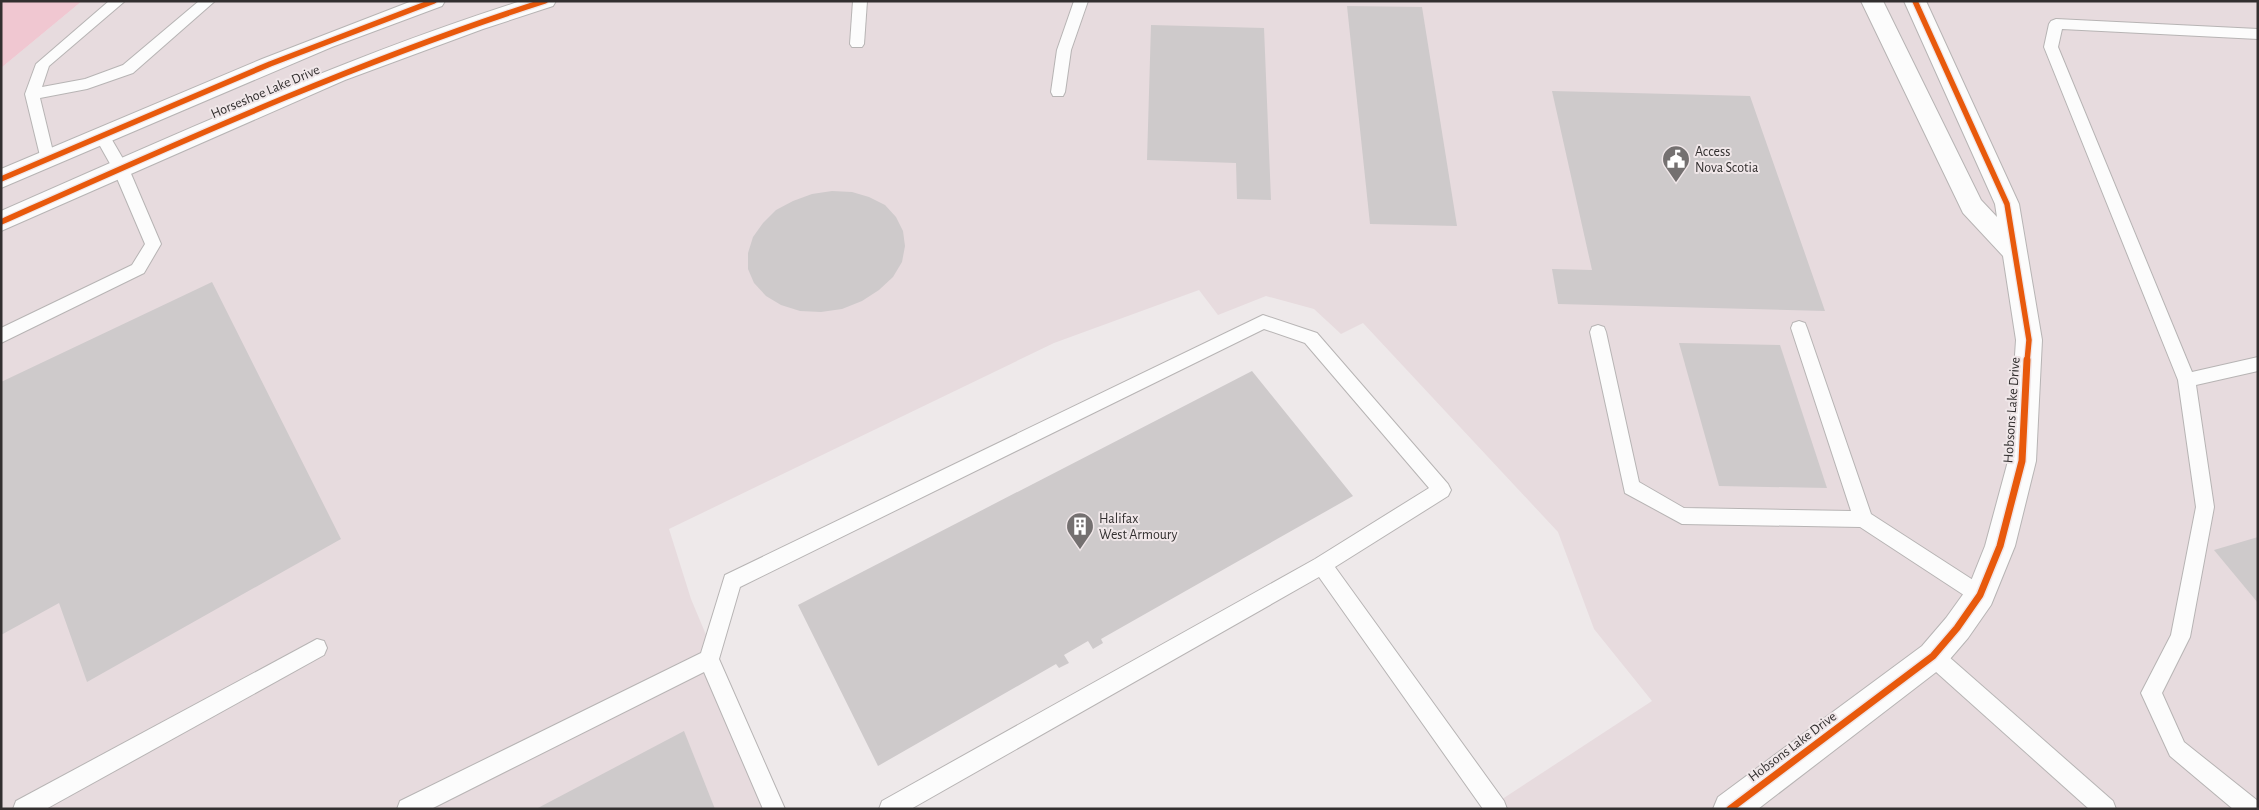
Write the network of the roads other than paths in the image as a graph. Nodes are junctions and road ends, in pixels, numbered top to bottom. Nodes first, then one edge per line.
1 (118, 1) edge
2 (208, 1) edge
3 (545, 1) edge
4 (860, 1) edge
5 (1081, 1) edge
6 (1872, 1) edge
7 (1915, 1) edge
8 (429, 2) edge
9 (2258, 34) edge
10 (857, 44) dead end
11 (1058, 92) dead end
12 (32, 94) junction
13 (102, 137) junction
14 (47, 160) junction
15 (122, 169) junction
16 (1, 179) edge
17 (1, 222) edge
18 (2013, 251) junction
19 (1799, 328) dead end
20 (1598, 332) dead end
21 (1, 336) edge
22 (2258, 364) edge
23 (2187, 380) junction
24 (1863, 519) junction
25 (1322, 565) junction
26 (1980, 595) junction
27 (317, 648) dead end
28 (1933, 656) junction
29 (709, 659) junction
30 (24, 809) edge
31 (408, 809) edge
32 (774, 809) edge
33 (890, 809) edge
34 (1496, 809) edge
35 (1730, 809) edge
36 (2106, 809) edge
37 (2250, 809) edge

1 - 12 lane
2 - 12 lane
3 - 15 street, Horseshoe Lake Drive
4 - 10 lane
5 - 11 lane
6 - 18 street, Hobsons Lake Drive
7 - 18 street, Hobsons Lake Drive
8 - 13 street, Horseshoe Lake Drive
9 - 23 lane
12 - 14 lane
13 - 14 street, Horseshoe Lake Drive
13 - 15 lane
14 - 16 street, Horseshoe Lake Drive
15 - 17 street, Horseshoe Lake Drive
15 - 21 lane
18 - 26 street, Hobsons Lake Drive
19 - 24 lane
20 - 24 lane
22 - 23 lane
23 - 37 lane
24 - 26 lane
25 - 29 lane
25 - 33 lane
25 - 34 lane
26 - 28 street, Hobsons Lake Drive
27 - 30 lane
28 - 35 street, Hobsons Lake Drive
28 - 36 lane
29 - 31 lane
29 - 32 lane

